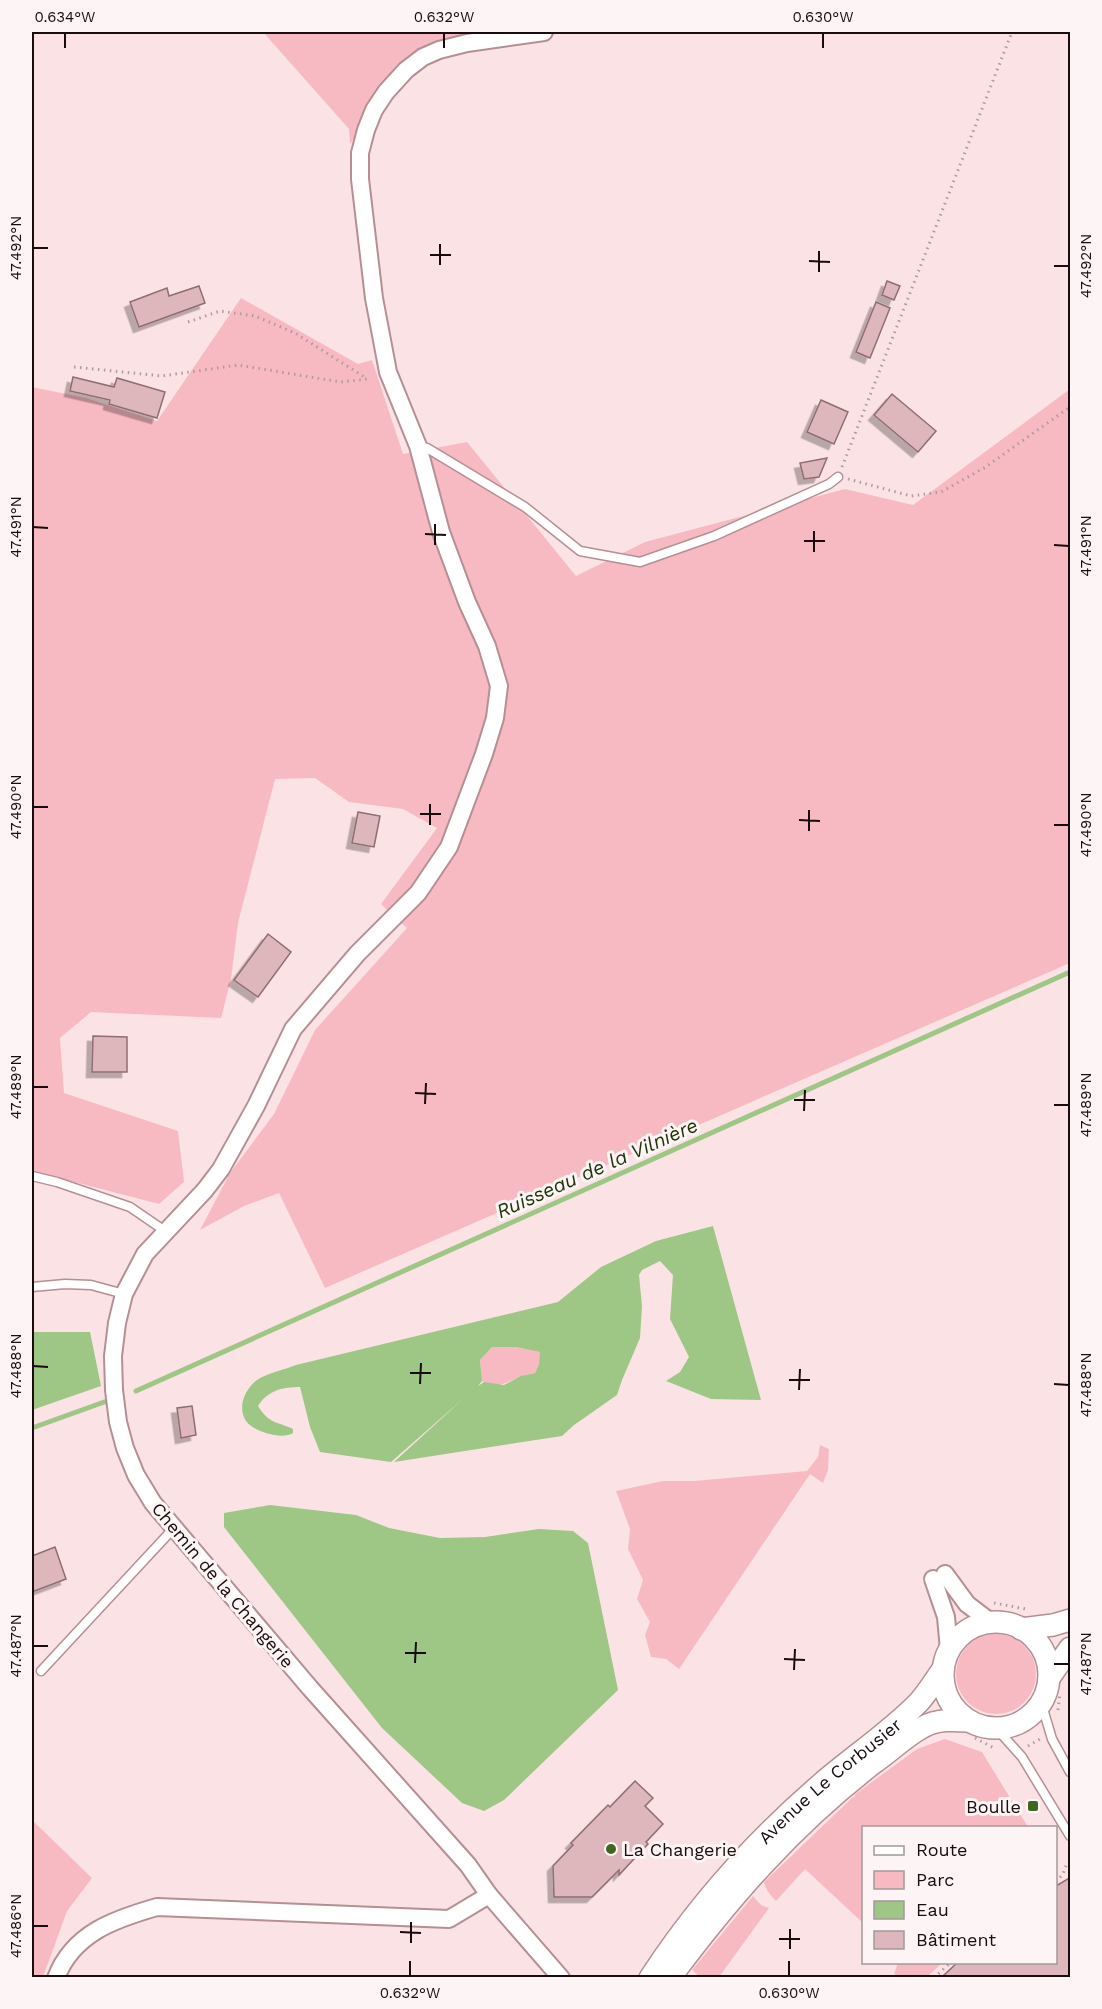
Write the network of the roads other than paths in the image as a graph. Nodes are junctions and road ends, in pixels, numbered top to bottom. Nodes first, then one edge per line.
1 (544, 32) edge
2 (418, 446) junction
3 (838, 477) road end
4 (32, 1176) edge
5 (165, 1231) junction
6 (32, 1287) edge
7 (124, 1294) junction
8 (173, 1529) junction
9 (1071, 1620) edge
10 (992, 1623) junction
11 (1021, 1629) junction
12 (1071, 1648) edge
13 (946, 1660) junction
14 (41, 1671) dead end
15 (1056, 1681) junction
16 (1041, 1702) junction
17 (968, 1728) junction
18 (996, 1728) junction
19 (1071, 1772) edge
20 (1071, 1836) edge
21 (489, 1895) junction
22 (56, 1977) edge
23 (561, 1977) edge
24 (650, 1977) edge
25 (670, 1977) edge

1 - 2 street, Chemin de la Changerie
2 - 3 lane
2 - 5 street, Chemin de la Changerie
4 - 5 lane
5 - 7 street, Chemin de la Changerie
6 - 7 lane
7 - 8 street, Chemin de la Changerie
8 - 14 lane
8 - 21 street, Chemin de la Changerie
9 - 11 street
10 - 11 street
10 - 13 street
10 - 13 street
11 - 15 street
12 - 15 street
13 - 17 street
13 - 24 street, Avenue Le Corbusier
15 - 16 street
16 - 18 street
16 - 19 lane
17 - 18 street
17 - 25 street, Avenue Le Corbusier
18 - 20 lane
21 - 22 street
21 - 23 street, Chemin de la Changerie

